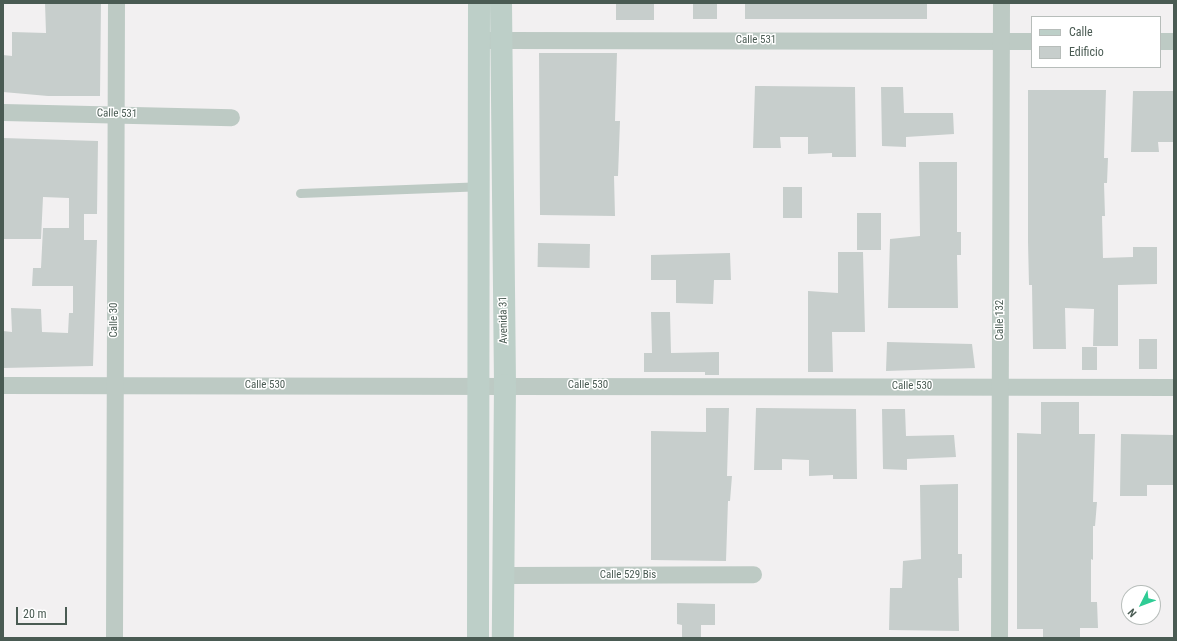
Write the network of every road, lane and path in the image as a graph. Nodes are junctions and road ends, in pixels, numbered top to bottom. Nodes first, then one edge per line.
1 (116, 3) edge
2 (479, 3) edge
3 (501, 3) edge
4 (1001, 3) edge
5 (501, 39) junction
6 (479, 40) junction
7 (1001, 41) junction
8 (1031, 41) edge
9 (1161, 41) edge
10 (1174, 41) edge
11 (3, 112) edge
12 (115, 114) junction
13 (231, 117) dead end
14 (479, 186) junction
15 (300, 193) dead end
16 (479, 384) junction
17 (3, 385) edge
18 (505, 385) junction
19 (114, 386) junction
20 (1000, 386) junction
21 (1174, 387) edge
22 (753, 574) dead end
23 (504, 575) junction
24 (114, 638) edge
25 (478, 638) edge
26 (503, 638) edge
27 (999, 638) edge

1 - 12 street, Calle 30
2 - 6 main road
3 - 5 main road, Avenida 31
4 - 7 street, Calle 132
5 - 6 street, Calle 531
5 - 7 street, Calle 531
5 - 18 main road, Avenida 31
6 - 14 main road
7 - 8 street, Calle 531
7 - 20 street, Calle 132
9 - 10 street
11 - 12 street, Calle 531
12 - 13 street, Calle 531
12 - 19 street, Calle 30
14 - 15 lane
14 - 16 main road
16 - 18 street, Calle 530
16 - 19 street, Calle 530
16 - 25 main road
17 - 19 street, Calle 530
18 - 20 street, Calle 530
18 - 23 main road, Avenida 31
19 - 24 street, Calle 30
20 - 21 street, Calle 530
20 - 27 street, Calle 132
22 - 23 street, Calle 529 Bis
23 - 26 main road, Avenida 31

